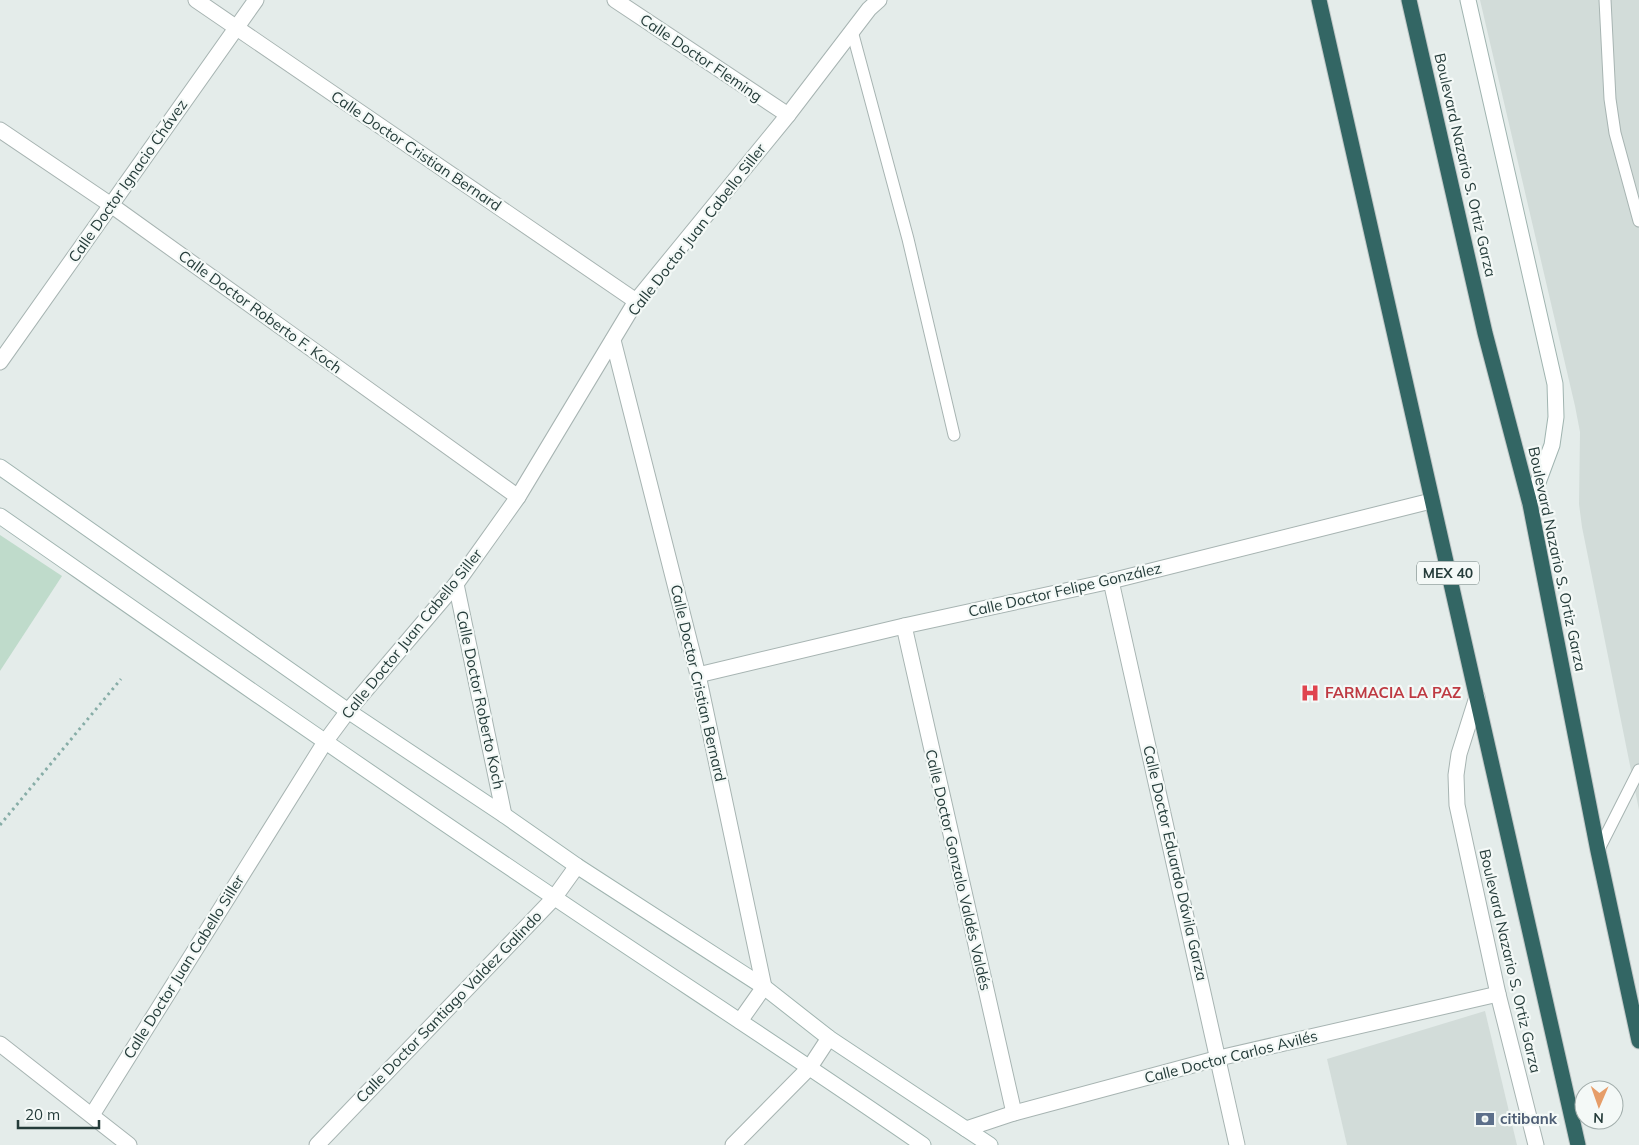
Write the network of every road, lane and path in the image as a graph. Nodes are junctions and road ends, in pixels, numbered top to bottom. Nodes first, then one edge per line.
1 (196, 0) edge
2 (256, 0) edge
3 (615, 0) edge
4 (879, 0) edge
5 (1319, 0) edge
6 (1409, 0) edge
7 (1468, 0) edge
8 (1605, 0) edge
9 (236, 28) junction
10 (852, 31) junction
11 (788, 115) junction
12 (0, 130) edge
13 (111, 205) junction
14 (1639, 221) edge
15 (636, 301) junction
16 (613, 340) junction
17 (0, 362) edge
18 (954, 434) dead end
19 (0, 467) edge
20 (518, 497) junction
21 (1431, 501) junction
22 (1530, 504) junction
23 (0, 516) edge
24 (1111, 581) junction
25 (456, 584) junction
26 (904, 626) junction
27 (698, 675) junction
28 (121, 679) dead end
29 (1477, 697) junction
30 (348, 711) junction
31 (325, 742) junction
32 (1639, 770) edge
33 (504, 814) junction
34 (0, 825) edge
35 (1598, 851) junction
36 (577, 866) junction
37 (554, 898) junction
38 (764, 987) junction
39 (1498, 994) junction
40 (1634, 994) edge
41 (740, 1021) junction
42 (829, 1038) junction
43 (1639, 1040) edge
44 (0, 1044) edge
45 (1218, 1058) junction
46 (810, 1067) junction
47 (1014, 1113) junction
48 (92, 1115) junction
49 (966, 1129) junction
50 (1533, 1144) edge
51 (129, 1145) edge
52 (317, 1145) edge
53 (733, 1145) edge
54 (923, 1145) edge
55 (990, 1145) edge
56 (1237, 1145) edge
57 (1578, 1145) edge

1 - 9 street, Calle Doctor Cristian Bernard
2 - 9 street, Calle Doctor Ignacio Chávez
3 - 11 street, Calle Doctor Fleming
4 - 10 street, Calle Doctor Juan Cabello Siller
5 - 21 highway, Boulevard Nazario S. Ortiz Garza / MEX 40
6 - 22 highway, Boulevard Nazario S. Ortiz Garza
7 - 22 street
8 - 14 lane
9 - 13 street, Calle Doctor Ignacio Chávez
9 - 15 street, Calle Doctor Cristian Bernard
10 - 11 street, Calle Doctor Juan Cabello Siller
10 - 18 lane
11 - 15 street, Calle Doctor Juan Cabello Siller
12 - 13 street, Calle Doctor Roberto F. Koch
13 - 17 street, Calle Doctor Ignacio Chávez
13 - 20 street, Calle Doctor Roberto F. Koch
15 - 16 street, Calle Doctor Juan Cabello Siller
16 - 20 street, Calle Doctor Juan Cabello Siller
16 - 27 street, Calle Doctor Cristian Bernard
19 - 30 street
20 - 25 street, Calle Doctor Juan Cabello Siller
21 - 24 street, Calle Doctor Felipe González
21 - 29 highway, Boulevard Nazario S. Ortiz Garza / MEX 40
22 - 35 highway, Boulevard Nazario S. Ortiz Garza
23 - 31 street
24 - 26 street, Calle Doctor Felipe González
24 - 45 street, Calle Doctor Eduardo Dávila Garza
25 - 30 street, Calle Doctor Juan Cabello Siller
25 - 33 street, Calle Doctor Roberto Koch
26 - 27 street, Calle Doctor Felipe González
26 - 47 street, Calle Doctor Gonzalo Valdés Valdés
27 - 38 street, Calle Doctor Cristian Bernard
28 - 34 path
29 - 39 street, Boulevard Nazario S. Ortiz Garza
29 - 57 highway, Boulevard Nazario S. Ortiz Garza / MEX 40
30 - 31 street, Calle Doctor Juan Cabello Siller
30 - 33 street
31 - 37 street
31 - 48 street, Calle Doctor Juan Cabello Siller
32 - 35 lane
33 - 36 street
35 - 40 highway, Boulevard Nazario S. Ortiz Garza
36 - 37 street, Calle Doctor Santiago Valdez Galindo
36 - 38 street
37 - 41 street
37 - 52 street, Calle Doctor Santiago Valdez Galindo
38 - 41 street
38 - 42 street
39 - 45 street, Calle Doctor Carlos Avilés
39 - 50 street, Boulevard Nazario S. Ortiz Garza
40 - 43 highway, Boulevard Nazario S. Ortiz Garza
41 - 46 street
42 - 46 street
42 - 49 street
44 - 48 street
45 - 47 street, Calle Doctor Carlos Avilés
45 - 56 street, Calle Doctor Eduardo Dávila Garza
46 - 53 street
46 - 54 street
47 - 49 street, Calle Doctor Carlos Avilés
48 - 51 street
49 - 55 street

